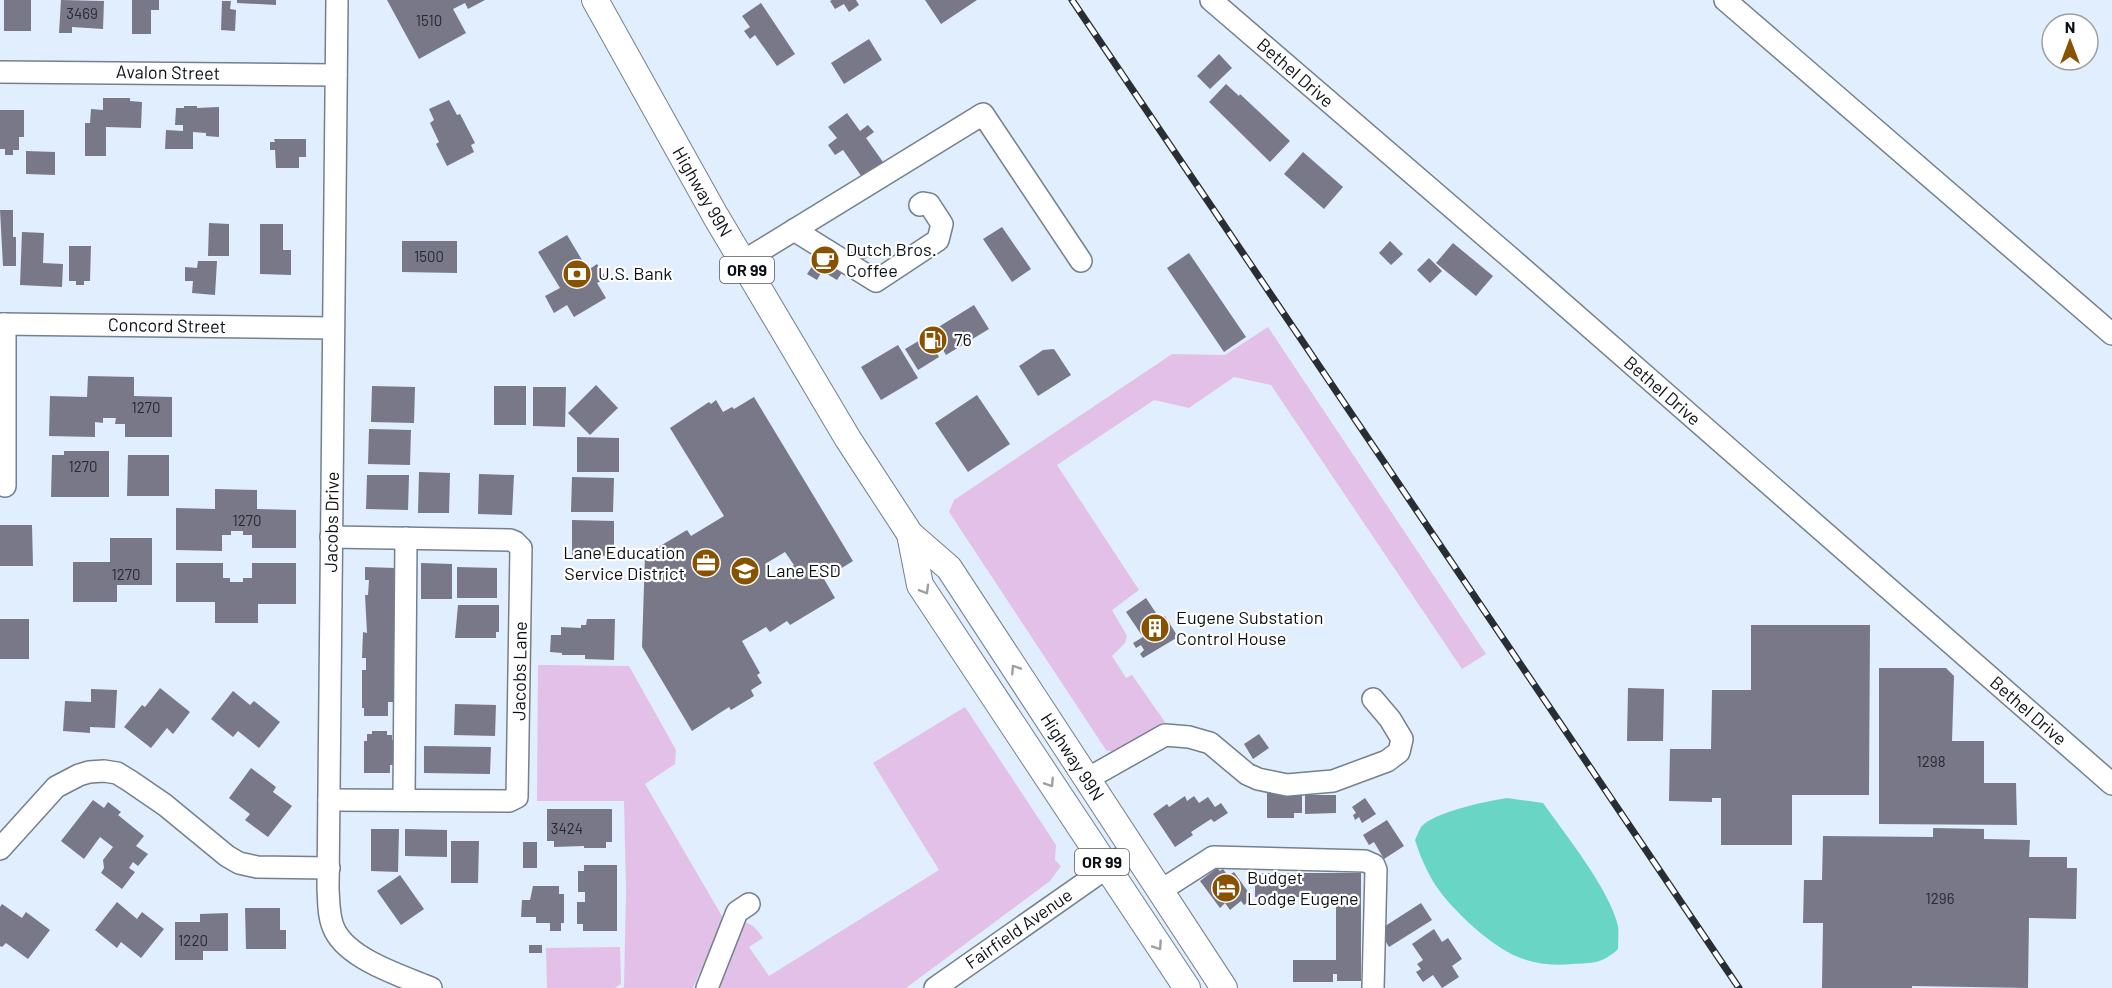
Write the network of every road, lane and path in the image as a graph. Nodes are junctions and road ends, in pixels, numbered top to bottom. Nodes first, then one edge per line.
1 (337, 0) edge
2 (595, 0) edge
3 (1211, 0) edge
4 (1725, 0) edge
5 (0, 72) edge
6 (336, 75) junction
7 (920, 205) dead end
8 (794, 230) junction
9 (1081, 261) dead end
10 (742, 262) junction
11 (2, 324) edge
12 (333, 328) junction
13 (2112, 334) edge
14 (5, 486) dead end
15 (910, 534) junction
16 (332, 537) junction
17 (406, 538) junction
18 (1373, 699) dead end
19 (1087, 779) junction
20 (2112, 784) edge
21 (329, 800) junction
22 (404, 800) junction
23 (0, 849) edge
24 (1132, 850) junction
25 (329, 867) junction
26 (1106, 868) junction
27 (1160, 891) junction
28 (748, 904) dead end
29 (431, 988) edge
30 (707, 988) edge
31 (935, 988) edge
32 (1187, 988) edge
33 (1224, 988) edge
34 (1374, 988) edge

1 - 6 street, Jacobs Drive
2 - 10 main road, Highway 99N / OR 99
3 - 20 street, Bethel Drive
4 - 13 street
5 - 6 street, Avalon Street
6 - 12 street, Jacobs Drive
7 - 8 street
8 - 9 street
8 - 10 street
10 - 15 main road, Highway 99N / OR 99
11 - 12 street, Concord Street
11 - 14 street
12 - 16 street, Jacobs Drive
19 -> 15 main road, Highway 99N / OR 99
15 -> 26 main road, Highway 99N / OR 99
16 - 17 street, Jacobs Lane
16 - 21 street, Jacobs Drive
17 - 22 street
17 - 22 street, Jacobs Lane
18 - 19 street
19 - 24 main road, Highway 99N / OR 99
21 - 22 street, Jacobs Lane
21 - 25 street, Jacobs Drive
23 - 25 street
24 - 26 street, Fairfield Avenue
24 - 27 main road, Highway 99N / OR 99
25 - 29 street, Jacobs Drive
26 - 31 street, Fairfield Avenue
26 -> 32 main road, Highway 99N / OR 99
27 - 33 main road, Highway 99N / OR 99
27 - 34 street
28 - 30 street

